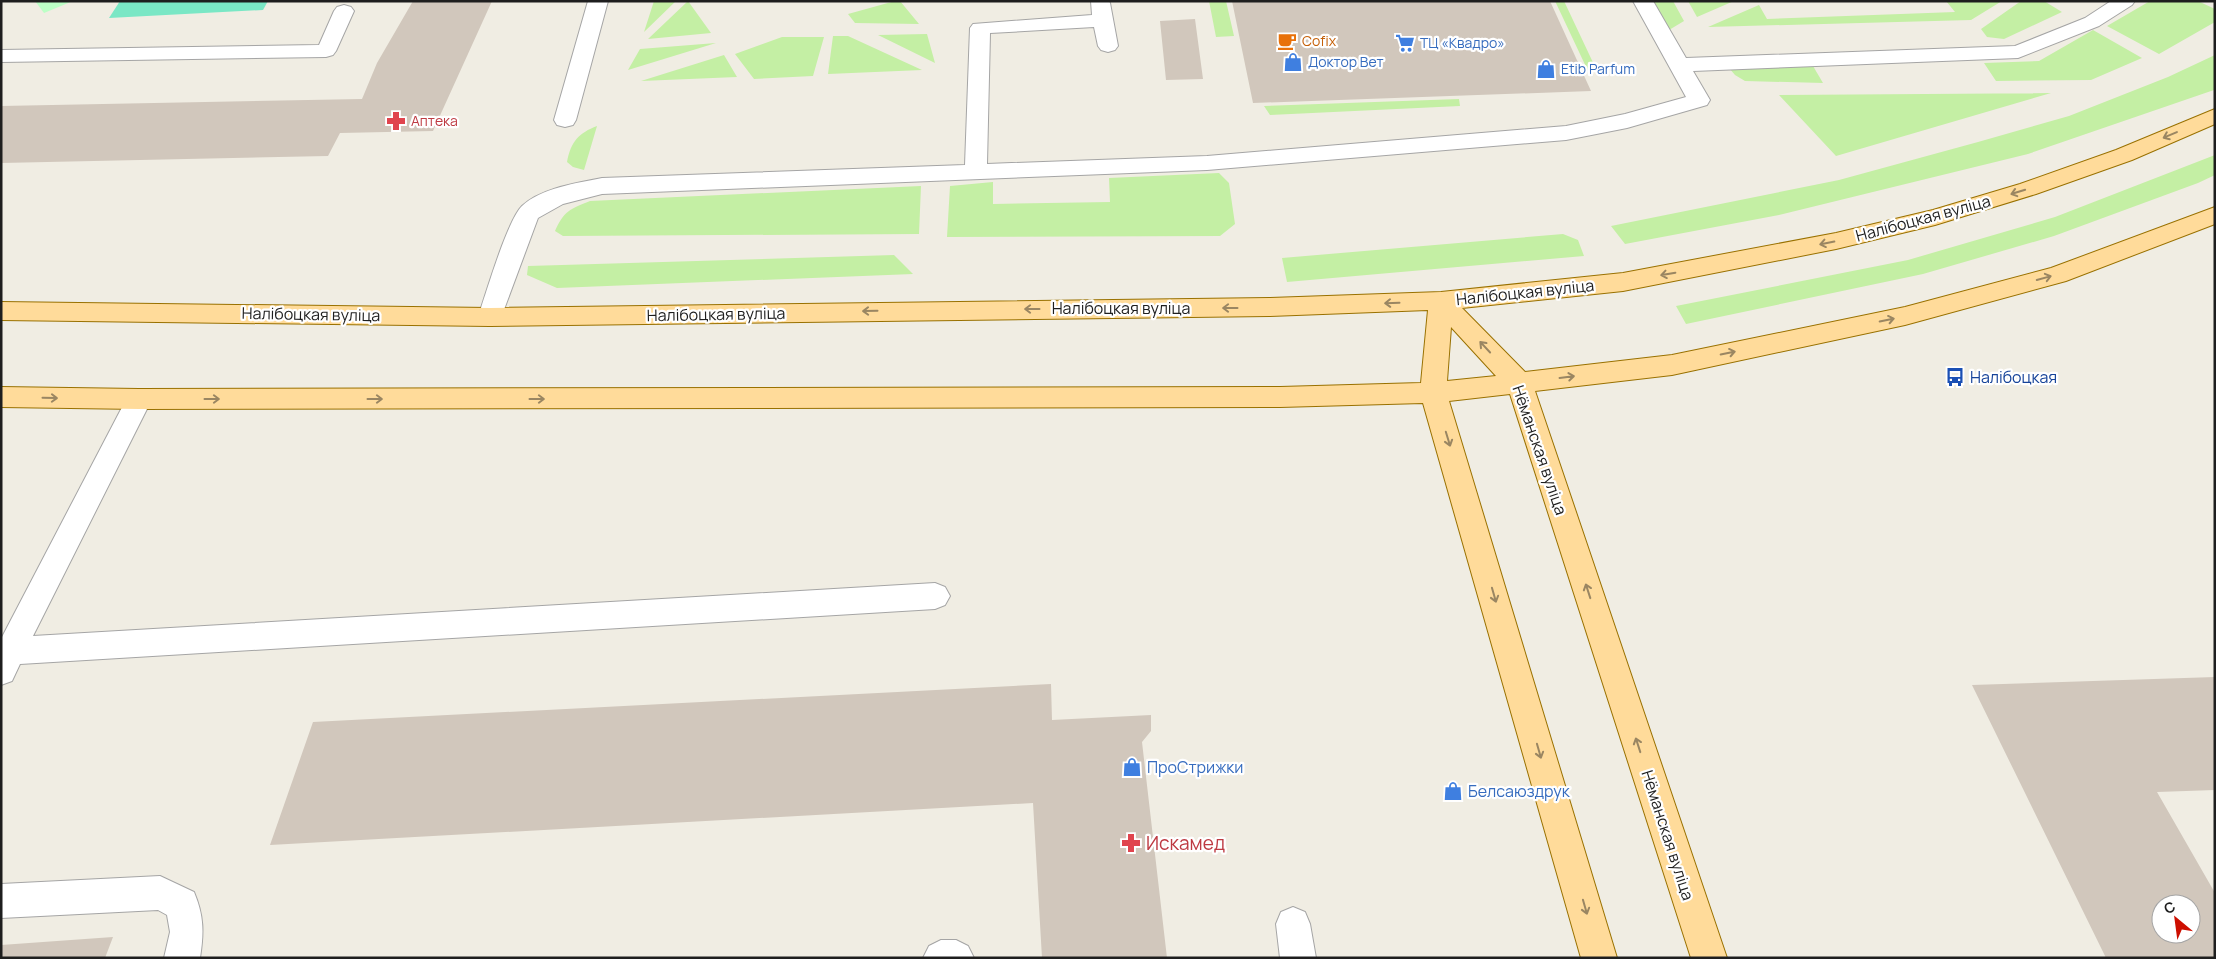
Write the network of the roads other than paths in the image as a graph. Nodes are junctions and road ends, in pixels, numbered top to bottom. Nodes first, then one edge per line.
1 (598, 1) edge
2 (1643, 1) edge
3 (2125, 1) edge
4 (344, 11) dead end
5 (1101, 11) edge
6 (1108, 46) dead end
7 (1, 56) edge
8 (1678, 65) junction
9 (2215, 116) edge
10 (565, 120) dead end
11 (976, 172) junction
12 (2213, 218) edge
13 (1441, 301) junction
14 (1, 311) edge
15 (490, 316) junction
16 (1519, 383) junction
17 (1434, 393) junction
18 (1, 397) edge
19 (139, 400) junction
20 (935, 596) dead end
21 (7, 661) edge
22 (1, 901) edge
23 (1293, 924) dead end
24 (182, 958) edge
25 (941, 958) edge
26 (956, 958) edge
27 (1298, 958) edge
28 (1599, 958) edge
29 (1709, 958) edge

1 - 10 lane
2 - 8 lane
3 - 8 lane
4 - 7 lane
5 - 6 lane
5 - 11 lane
8 - 11 lane
9 -> 13 main road, Налібоцкая вуліца
11 - 15 lane
16 -> 12 main road
13 -> 15 main road, Налібоцкая вуліца
16 -> 13 main road, Нёманская вуліца
13 - 17 main road
14 - 15 main road, Налібоцкая вуліца
16 - 17 main road
29 -> 16 main road, Нёманская вуліца
19 -> 17 main road
17 -> 28 main road
18 -> 19 main road
19 - 21 lane
20 - 21 lane
22 - 24 lane
23 - 27 lane
25 - 26 lane

